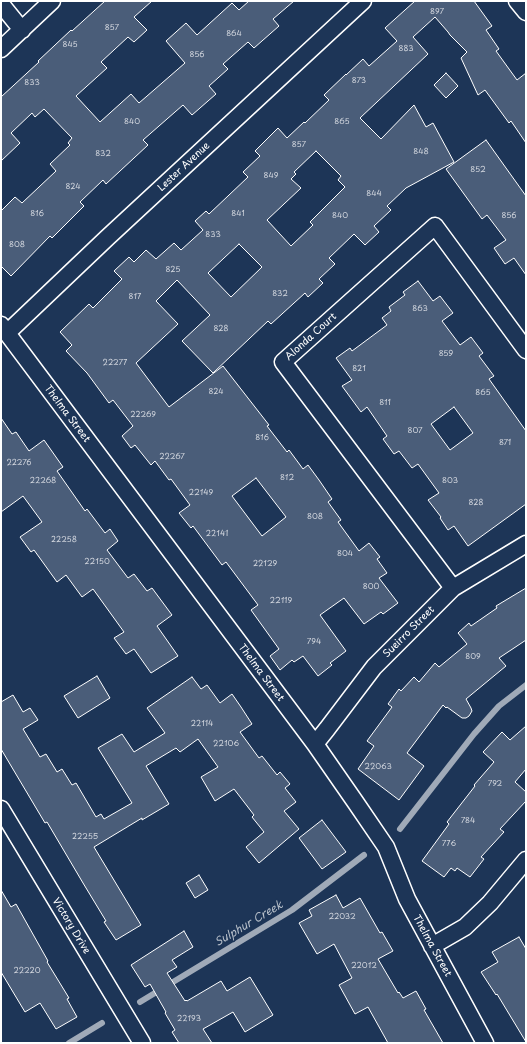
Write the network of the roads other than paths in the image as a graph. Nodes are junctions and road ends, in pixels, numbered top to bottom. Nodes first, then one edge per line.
1 (52, 1) edge
2 (363, 1) edge
3 (518, 1) edge
4 (1, 4) edge
5 (526, 12) edge
6 (22, 30) junction
7 (1, 49) edge
8 (4, 329) edge
9 (526, 350) edge
10 (526, 544) edge
11 (453, 588) junction
12 (314, 744) junction
13 (1, 809) edge
14 (526, 860) edge
15 (432, 946) junction
16 (142, 1043) edge
17 (485, 1043) edge

1 - 6 street
2 - 8 street, Lester Avenue
3 - 5 street
4 - 6 street
6 - 7 street
8 - 12 street, Thelma Street
9 - 11 street, Alonda Court
10 - 11 street, Sueirro Street
11 - 12 street, Sueirro Street
12 - 15 street, Thelma Street
13 - 16 street, Victory Drive
14 - 15 street
15 - 17 street, Thelma Street

